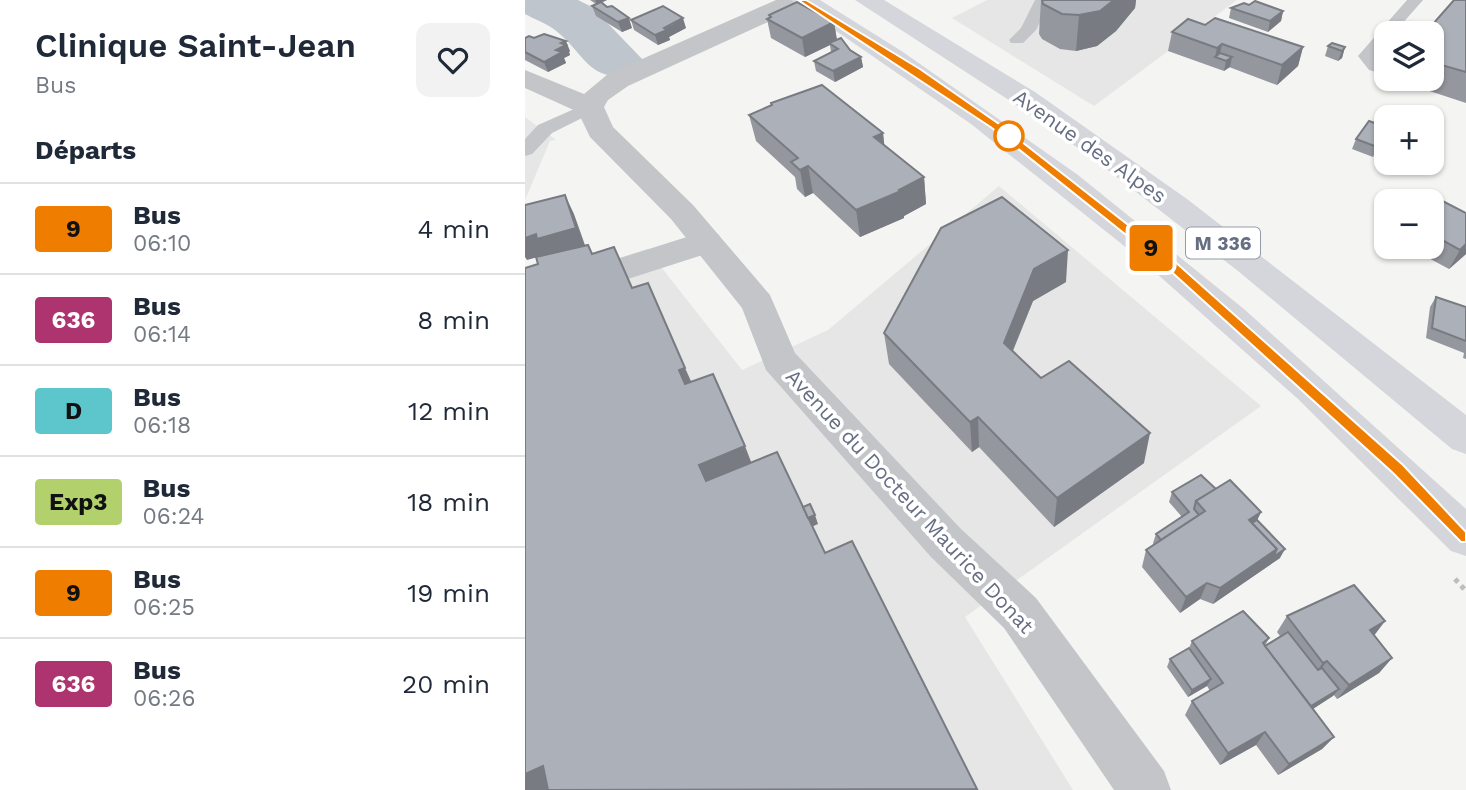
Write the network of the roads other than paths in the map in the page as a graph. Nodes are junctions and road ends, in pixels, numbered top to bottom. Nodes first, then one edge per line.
1 (796, 0) edge
2 (803, 0) edge
3 (867, 0) edge
4 (1043, 0) edge
5 (1415, 0) edge
6 (1397, 21) edge
7 (1017, 40) dead end
8 (1374, 47) edge
9 (1374, 66) edge
10 (525, 78) edge
11 (590, 107) junction
12 (525, 125) edge
13 (525, 150) edge
14 (706, 242) junction
15 (564, 288) edge
16 (1466, 438) edge
17 (1466, 537) edge
18 (1145, 790) edge

1 - 11 street
2 - 17 main road, Avenue des Alpes / M 336
3 - 16 main road, Avenue des Alpes / M 336
4 - 7 lane
5 - 6 lane
8 - 9 lane
10 - 11 street
11 - 12 lane
11 - 13 lane
11 - 14 street, Avenue du Docteur Maurice Donat
14 - 15 street
14 - 18 street, Avenue du Docteur Maurice Donat

